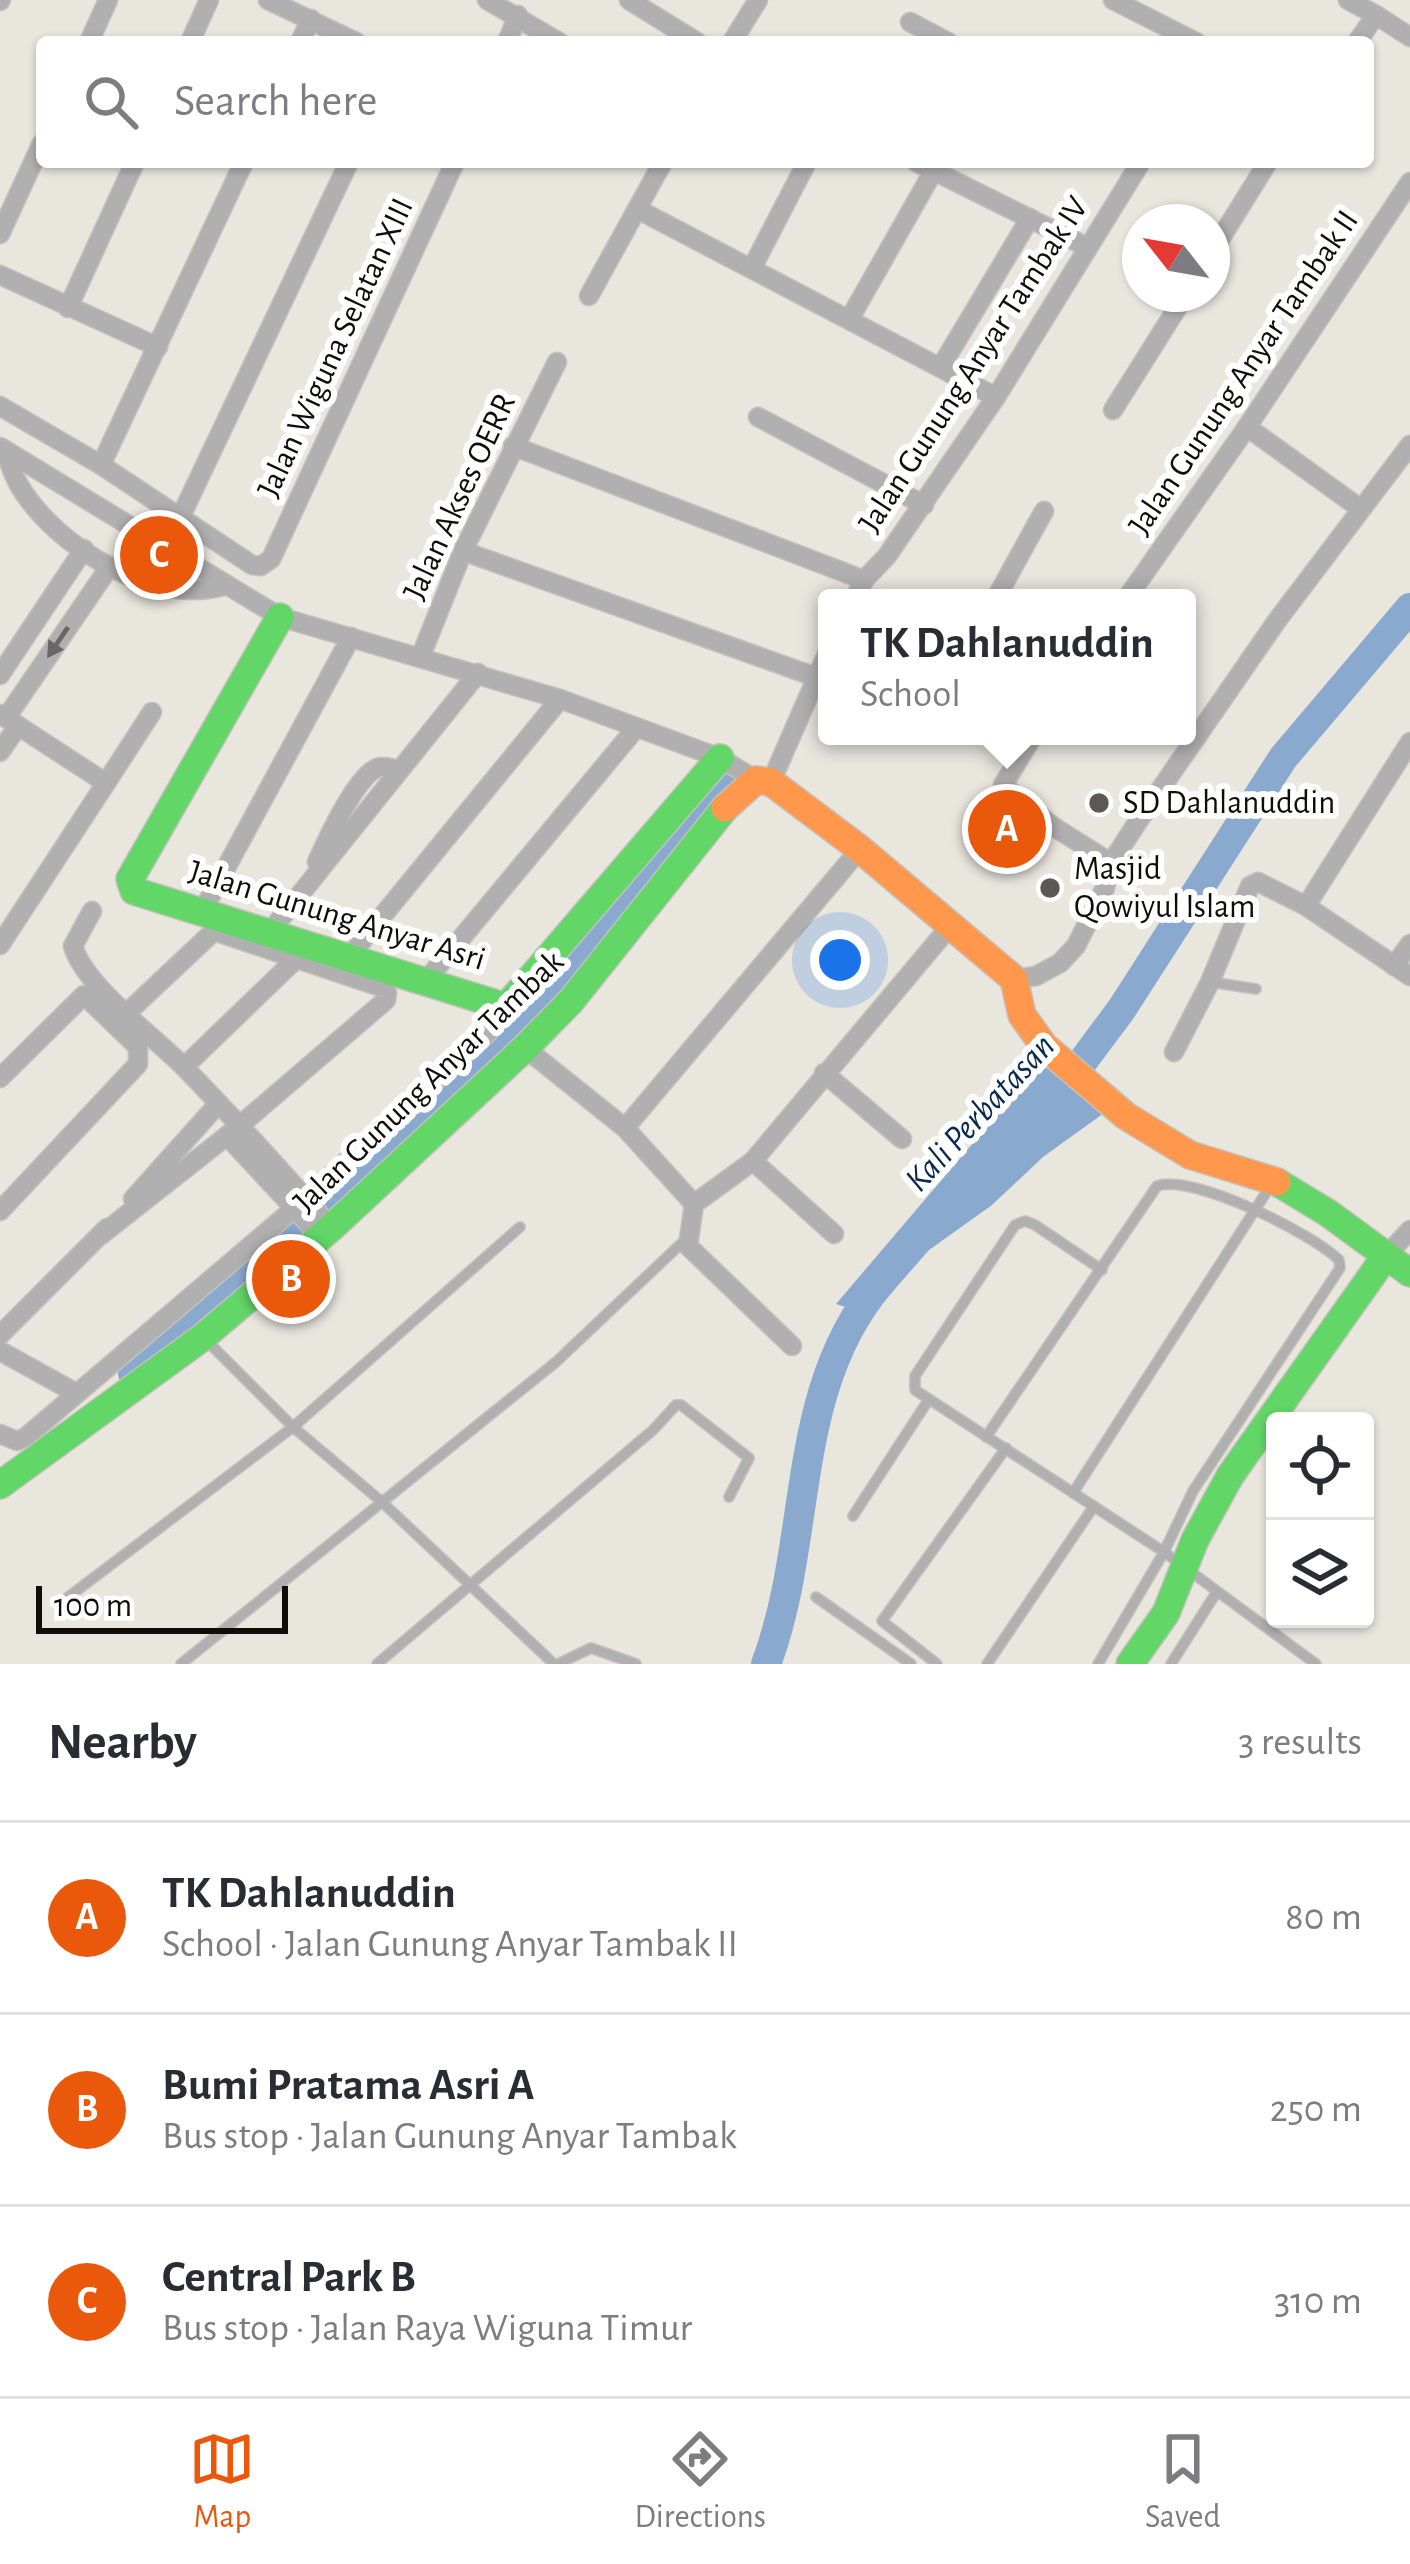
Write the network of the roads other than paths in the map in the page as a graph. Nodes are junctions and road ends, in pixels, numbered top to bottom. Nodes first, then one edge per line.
1 (108, 0) edge
2 (209, 0) edge
3 (268, 0) edge
4 (487, 0) edge
5 (629, 0) edge
6 (758, 0) edge
7 (1113, 0) edge
8 (1348, 0) edge
9 (1376, 15) junction
10 (518, 16) junction
11 (311, 19) junction
12 (910, 22) dead end
13 (91, 36) edge
14 (193, 36) edge
15 (303, 36) edge
16 (344, 36) edge
17 (510, 36) edge
18 (550, 36) edge
19 (687, 36) edge
20 (736, 36) edge
21 (937, 36) edge
22 (1184, 36) edge
23 (1362, 36) edge
24 (1410, 37) edge
25 (36, 156) edge
26 (132, 168) edge
27 (241, 168) edge
28 (347, 168) edge
29 (452, 168) edge
30 (660, 168) edge
31 (804, 168) edge
32 (925, 168) edge
33 (927, 168) edge
34 (1137, 168) edge
35 (1264, 168) edge
36 (1410, 182) edge
37 (637, 209) junction
38 (1030, 218) junction
39 (1230, 223) edge
40 (0, 234) edge
41 (1087, 247) junction
42 (752, 268) junction
43 (0, 275) edge
44 (589, 296) dead end
45 (68, 308) junction
46 (1175, 312) edge
47 (850, 318) junction
48 (158, 347) junction
49 (557, 362) dead end
50 (942, 365) junction
51 (996, 397) junction
52 (0, 406) edge
53 (1113, 410) dead end
54 (758, 417) dead end
55 (1247, 427) junction
56 (514, 446) junction
57 (3, 448) edge
58 (1408, 452) edge
59 (101, 465) junction
60 (924, 505) junction
61 (1361, 509) junction
62 (1044, 511) dead end
63 (181, 516) junction
64 (84, 549) junction
65 (463, 551) junction
66 (110, 566) junction
67 (226, 585) junction
68 (859, 589) edge
69 (1001, 589) edge
70 (1133, 589) edge
71 (280, 617) junction
72 (351, 637) junction
73 (420, 658) junction
74 (478, 673) junction
75 (0, 675) edge
76 (818, 678) edge
77 (818, 684) edge
78 (560, 699) junction
79 (152, 712) dead end
80 (1196, 715) edge
81 (8, 720) edge
82 (1206, 722) junction
83 (636, 728) junction
84 (1196, 737) edge
85 (1410, 742) edge
86 (1027, 745) edge
87 (1191, 745) edge
88 (0, 752) edge
89 (720, 758) junction
90 (763, 781) junction
91 (106, 783) junction
92 (860, 849) junction
93 (1111, 863) junction
94 (1306, 906) junction
95 (92, 911) dead end
96 (204, 924) junction
97 (951, 925) junction
98 (269, 933) junction
99 (1410, 944) edge
100 (0, 945) edge
101 (348, 958) junction
102 (296, 959) junction
103 (1402, 971) edge
104 (1014, 979) junction
105 (424, 982) junction
106 (1210, 982) junction
107 (1256, 989) dead end
108 (128, 1012) junction
109 (525, 1015) junction
110 (489, 1032) dead end
111 (525, 1048) junction
112 (1174, 1052) dead end
113 (184, 1066) junction
114 (824, 1072) junction
115 (0, 1078) edge
116 (218, 1104) junction
117 (625, 1127) junction
118 (233, 1132) junction
119 (902, 1139) dead end
120 (753, 1161) junction
121 (1273, 1180) junction
122 (694, 1204) junction
123 (1257, 1209) junction
124 (0, 1211) edge
125 (313, 1217) junction
126 (520, 1227) dead end
127 (1410, 1230) edge
128 (834, 1234) dead end
129 (101, 1235) junction
130 (688, 1237) junction
131 (1384, 1257) junction
132 (1102, 1270) junction
133 (1410, 1273) edge
134 (0, 1335) edge
135 (203, 1337) junction
136 (791, 1346) dead end
137 (0, 1351) edge
138 (76, 1393) junction
139 (929, 1399) junction
140 (292, 1427) junction
141 (8, 1437) edge
142 (986, 1437) junction
143 (1006, 1448) junction
144 (6, 1476) edge
145 (1073, 1492) junction
146 (729, 1497) dead end
147 (382, 1502) junction
148 (1094, 1506) junction
149 (853, 1516) dead end
150 (1163, 1552) junction
151 (1186, 1570) junction
152 (472, 1587) junction
153 (1216, 1593) junction
154 (816, 1597) dead end
155 (59, 1604) dead end
156 (181, 1664) edge
157 (377, 1664) edge
158 (556, 1664) edge
159 (636, 1664) edge
160 (911, 1664) edge
161 (937, 1664) edge
162 (987, 1664) edge
163 (1098, 1664) edge
164 (1130, 1664) edge
165 (1171, 1664) edge
166 (1316, 1664) edge

1 - 13 street
2 - 14 street
3 - 11 street
4 - 10 street
5 - 19 street
6 - 20 street
7 - 22 street
8 - 9 street
9 - 23 street
9 - 24 street
10 - 17 street
10 - 18 street
11 - 15 street
11 - 16 street
12 - 21 street
25 - 40 street
26 - 45 street
27 - 48 street
28 - 63 street
29 - 63 street, Jalan Wiguna Selatan XIII
30 - 37 street
31 - 42 street
32 - 47 street
33 - 38 street
34 - 41 street, Jalan Gunung Anyar Tambak IV
35 - 39 street
36 - 55 street, Jalan Gunung Anyar Tambak II
37 - 42 street
37 - 44 street
38 - 41 street
38 - 50 street
41 - 51 street, Jalan Gunung Anyar Tambak IV
42 - 47 street
43 - 45 street
45 - 48 street
46 - 53 street
47 - 50 street
48 - 59 street
49 - 56 street, Jalan Akses OERR
50 - 51 street
51 - 60 street, Jalan Gunung Anyar Tambak IV
52 - 59 street
54 - 60 street
55 - 61 street
55 - 70 street, Jalan Gunung Anyar Tambak II
56 - 65 street, Jalan Akses OERR
56 - 68 street
57 - 64 street
57 - 67 street
58 - 61 street
59 - 63 street
60 - 68 street, Jalan Gunung Anyar Tambak IV
61 - 82 street
62 - 69 street
64 - 66 street
64 - 75 street
65 - 73 street, Jalan Akses OERR
65 - 76 street
66 - 67 street
66 -> 81 street
67 - 71 street
71 - 72 street
71 - 96 street, Jalan Gunung Anyar Asri
72 - 73 street
72 - 96 street
73 - 74 street
74 - 78 street
74 - 98 street
77 - 90 street
78 - 83 street
78 - 101 street
79 - 91 street
80 - 82 street
81 - 88 street
81 - 91 street
82 - 84 street
83 - 89 street
83 - 105 street
85 - 94 street
86 - 93 street
87 - 93 street
89 - 90 street
89 - 109 street, Jalan Gunung Anyar Asri
90 - 92 street
90 - 109 street, Jalan Gunung Anyar Tambak
91 - 100 street
92 - 97 street
92 - 117 street
93 - 104 street
94 - 103 street
94 - 106 street
95 - 108 street
96 - 98 street, Jalan Gunung Anyar Asri
96 - 102 street
96 - 108 street
97 - 104 street
97 - 114 street
98 - 101 street, Jalan Gunung Anyar Asri
99 - 103 street
101 - 105 street, Jalan Gunung Anyar Asri
102 - 113 street
102 - 118 street
104 - 121 street
105 - 109 street, Jalan Gunung Anyar Asri
106 - 107 lane
106 - 112 street
108 - 113 street
109 - 111 street, Jalan Gunung Anyar Tambak
110 - 125 street
111 - 117 street
111 - 125 street, Jalan Gunung Anyar Tambak
113 - 116 street
114 - 119 street
114 - 120 street
115 - 124 street
116 - 118 street
116 - 129 street
117 - 122 street
118 - 125 street
118 - 129 street
120 - 122 street
120 - 128 street
121 - 123 lane
121 - 131 street
122 - 130 street
123 - 132 lane
123 - 145 lane
123 - 150 lane
125 - 135 street, Jalan Gunung Anyar Tambak
125 - 138 street
126 - 140 lane
127 - 131 street
129 - 134 street
130 - 136 street
130 - 147 lane
131 - 133 street
131 - 151 street
132 - 139 lane
132 - 142 lane
135 - 140 lane
135 - 144 street, Jalan Gunung Anyar Tambak
137 - 138 street
138 - 141 street
139 - 142 lane
139 - 149 lane
140 - 147 lane
140 - 155 lane
142 - 143 lane
143 - 145 lane
143 - 161 lane
145 - 148 lane
146 - 152 lane
147 - 152 lane
147 - 156 lane
148 - 150 lane
148 - 162 lane
150 - 151 lane
150 - 163 lane
151 - 153 lane
151 - 164 street
152 - 157 lane
152 - 158 lane
153 - 165 lane
153 - 166 lane
154 - 160 lane
158 - 159 lane

